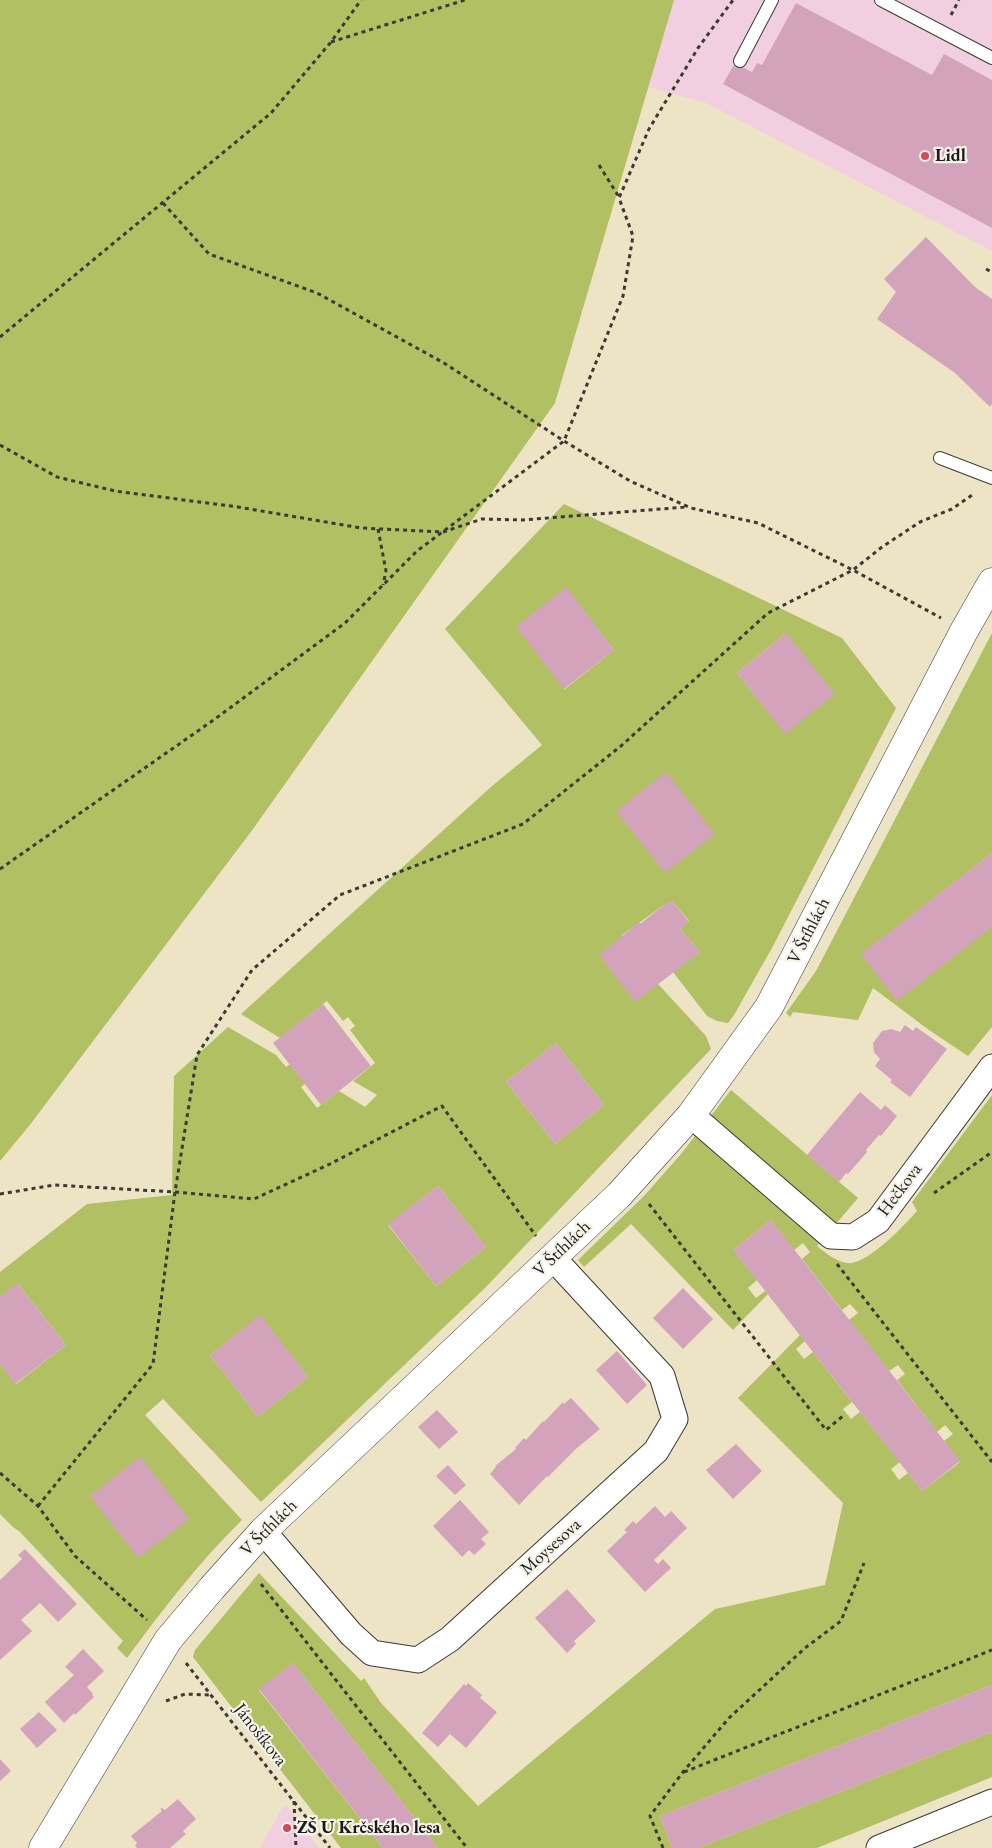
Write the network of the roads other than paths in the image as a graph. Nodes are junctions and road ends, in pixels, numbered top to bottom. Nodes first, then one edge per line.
1 (772, 0) edge
2 (881, 0) edge
3 (992, 58) edge
4 (740, 61) dead end
5 (940, 458) dead end
6 (991, 477) edge
7 (992, 582) edge
8 (992, 1067) edge
9 (691, 1115) junction
10 (553, 1258) junction
11 (263, 1531) junction
12 (992, 1802) edge
13 (43, 1848) edge
14 (879, 1848) edge

1 - 4 lane
2 - 3 lane
5 - 6 lane
7 - 9 street, V Štíhlách
8 - 9 street, Hečkova
9 - 10 street, V Štíhlách
10 - 11 street, V Štíhlách
10 - 11 street, Moysesova
11 - 13 street, V Štíhlách
12 - 14 street

